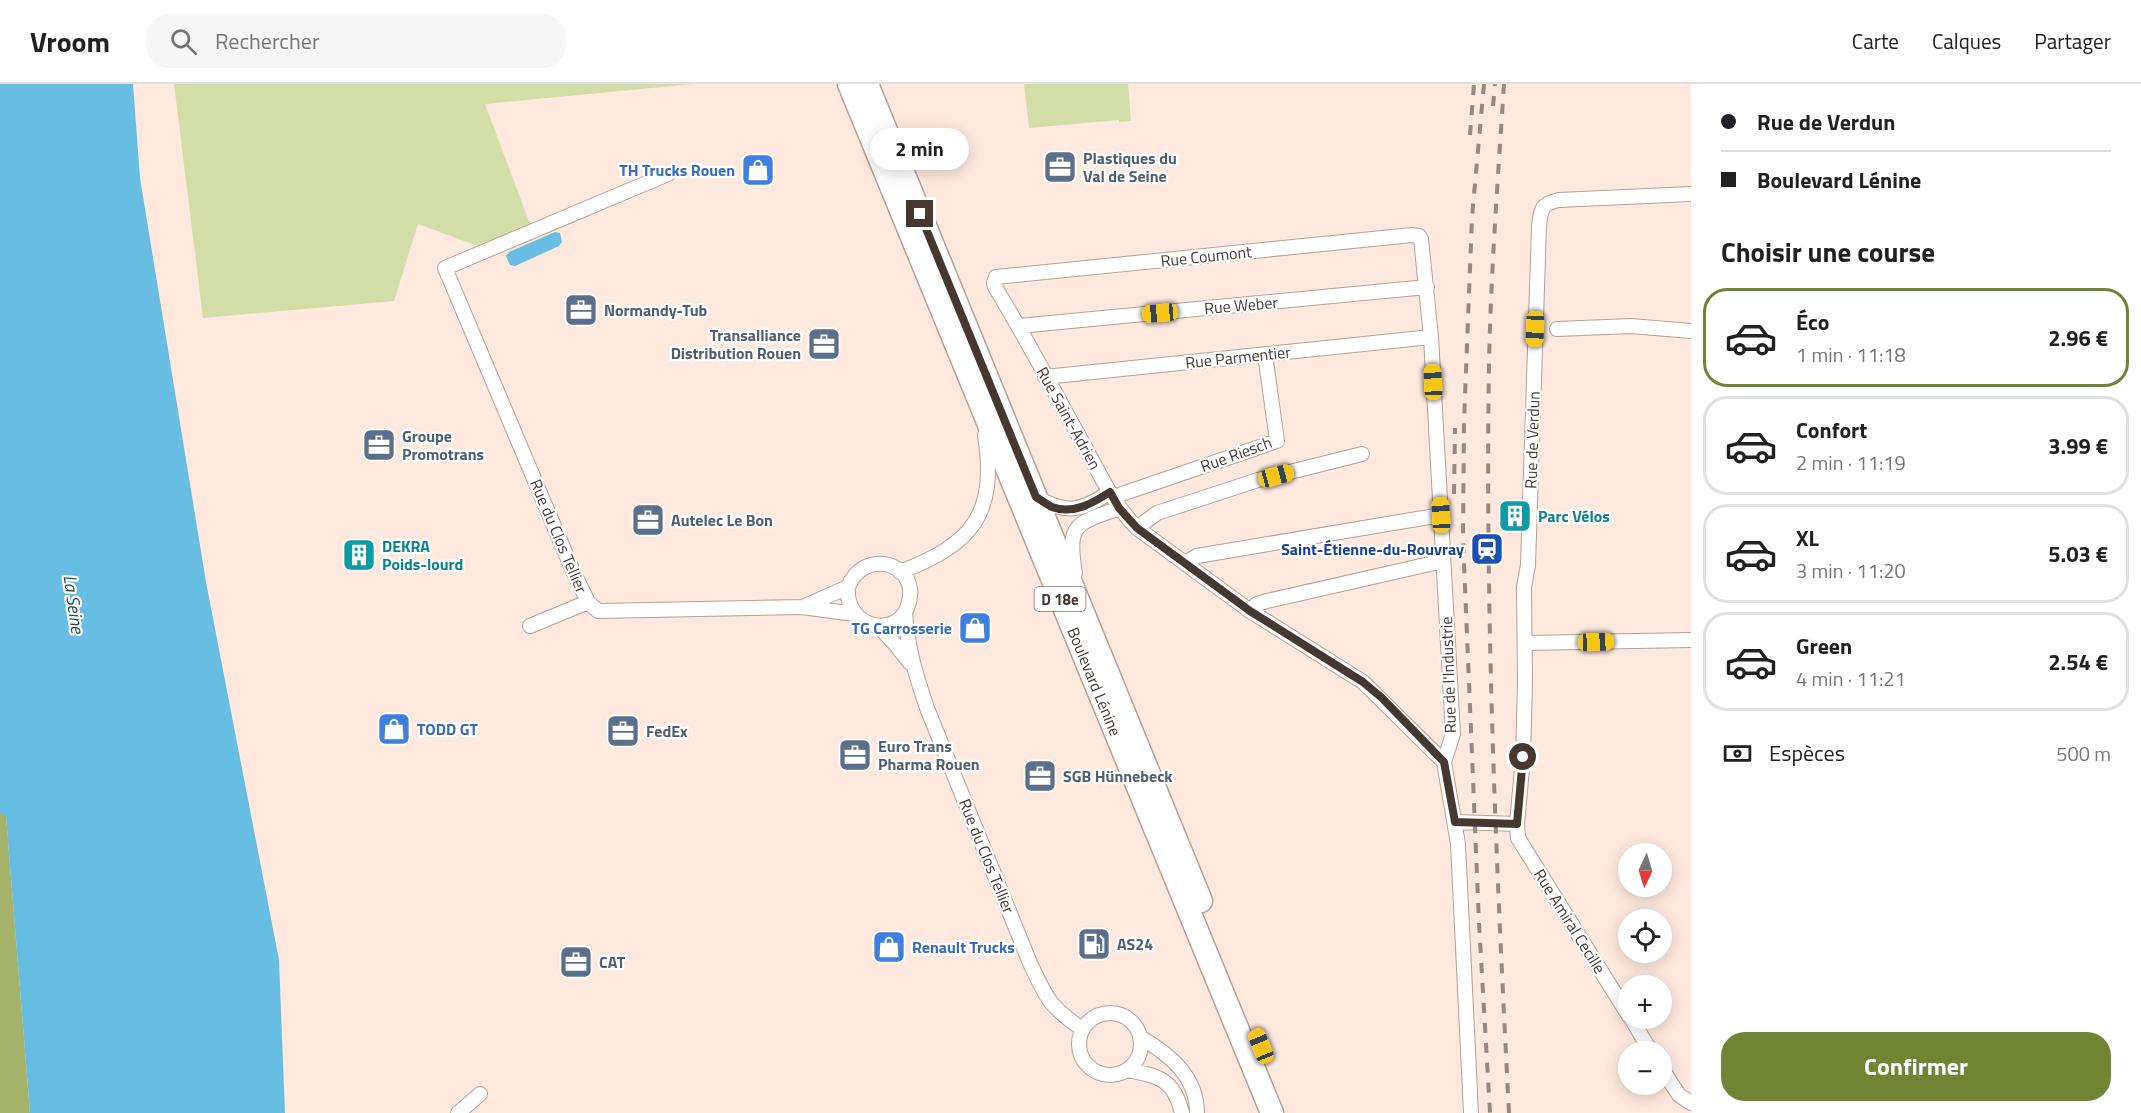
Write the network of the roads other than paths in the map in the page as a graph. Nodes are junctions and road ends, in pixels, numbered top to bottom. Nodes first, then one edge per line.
1 (849, 84) edge
2 (867, 84) edge
3 (668, 174) dead end
4 (1691, 194) edge
5 (1419, 236) joint
6 (994, 279) joint
7 (1427, 288) junction
8 (1019, 326) junction
9 (1557, 328) dead end
10 (1691, 331) edge
11 (1431, 338) junction
12 (1265, 354) junction
13 (1045, 377) junction
14 (981, 409) junction
15 (1362, 454) dead end
16 (1036, 497) junction
17 (1114, 499) junction
18 (1441, 515) junction
19 (1137, 528) junction
20 (1443, 561) junction
21 (1185, 563) junction
22 (900, 572) junction
23 (848, 587) junction
24 (1078, 598) junction
25 (588, 602) junction
26 (802, 607) junction
27 (1250, 611) junction
28 (905, 612) junction
29 (855, 614) junction
30 (530, 626) dead end
31 (878, 626) junction
32 (1691, 640) edge
33 (1525, 643) junction
34 (913, 668) junction
35 (1444, 762) junction
36 (1455, 822) junction
37 (1517, 824) junction
38 (1618, 998) edge
39 (1082, 1029) junction
40 (1140, 1037) junction
41 (1127, 1070) junction
42 (1672, 1085) edge
43 (480, 1094) dead end
44 (1691, 1103) edge
45 (458, 1113) edge
46 (1182, 1113) edge
47 (1197, 1113) edge
48 (1272, 1113) edge
49 (1288, 1113) edge
50 (1471, 1113) edge

1 - 14 main road, Boulevard Lénine / D 18e
2 - 16 main road, Boulevard Lénine / D 18e
3 - 25 street, Rue du Clos Tellier
4 - 33 street, Rue de Verdun
5 - 6 street, Rue Coumont
5 - 7 street, Rue de l'Industrie
6 - 8 street, Rue Saint-Adrien
7 - 8 street, Rue Weber
7 - 11 street, Rue de l'Industrie
8 - 13 street, Rue Saint-Adrien
9 - 10 street
11 - 12 street, Rue Parmentier
11 - 18 street, Rue de l'Industrie
12 - 13 street, Rue Parmentier
12 - 17 street, Rue Riesch
13 - 17 street, Rue Saint-Adrien
14 - 22 street
14 - 48 main road, Boulevard Lénine / D 18e
15 - 19 street
16 - 17 street
16 - 24 main road, Boulevard Lénine / D 18e
17 - 19 street, Rue Saint-Adrien
17 - 24 street
18 - 20 street, Rue de l'Industrie
18 - 21 street
19 - 21 street, Rue Saint-Adrien
20 - 27 street
20 - 35 street, Rue de l'Industrie
21 - 27 street, Rue Saint-Adrien
22 - 23 street, Rue du Clos Tellier
22 - 28 street, Rue du Clos Tellier
23 - 26 street, Rue du Clos Tellier
23 - 29 street
24 - 49 main road, Boulevard Lénine / D 18e
25 - 26 street, Rue du Clos Tellier
25 - 30 street
26 - 29 street, Rue du Clos Tellier
27 - 35 street, Rue Saint-Adrien
28 - 31 street
28 - 34 street, Rue du Clos Tellier
29 - 31 street, Rue du Clos Tellier
31 - 34 street, Rue du Clos Tellier
32 - 33 street
33 - 37 street, Rue de Verdun
34 - 39 street, Rue du Clos Tellier
35 - 36 street, Rue de l'Industrie
36 - 37 street
36 - 50 street, Rue de l'Industrie
37 - 38 street, Rue Amiral Cecille
39 - 40 street
39 - 41 street
40 - 41 street
40 - 47 street
41 - 46 street
42 - 44 street
43 - 45 street

